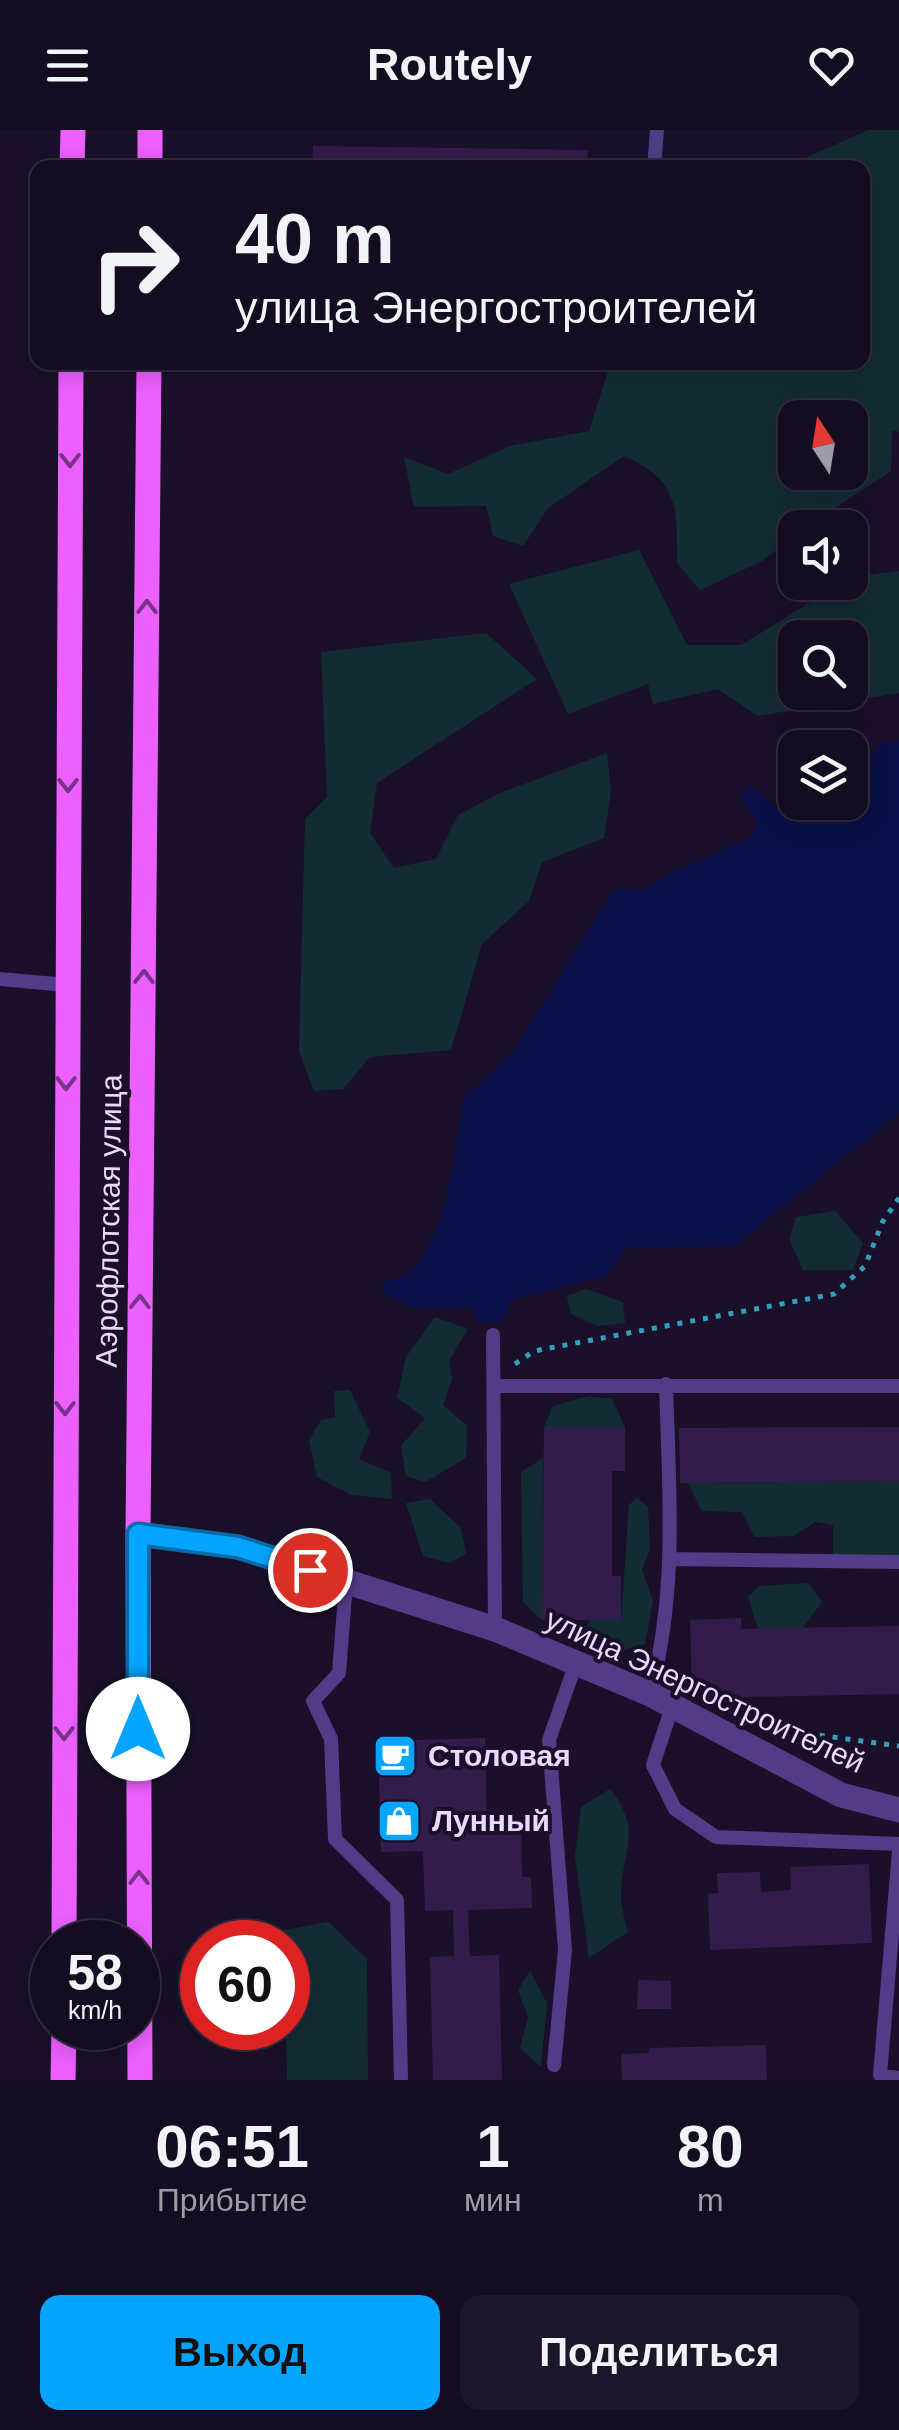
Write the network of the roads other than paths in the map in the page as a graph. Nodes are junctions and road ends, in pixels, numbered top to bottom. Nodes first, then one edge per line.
1 (73, 130) edge
2 (150, 130) edge
3 (657, 130) edge
4 (72, 160) edge
5 (150, 160) edge
6 (655, 160) edge
7 (71, 370) edge
8 (149, 370) edge
9 (0, 979) edge
10 (66, 985) junction
11 (493, 1335) dead end
12 (666, 1384) junction
13 (494, 1386) junction
14 (899, 1386) edge
15 (138, 1534) junction
16 (671, 1559) junction
17 (899, 1562) edge
18 (346, 1582) junction
19 (494, 1629) junction
20 (576, 1664) junction
21 (661, 1700) junction
22 (899, 1810) edge
23 (899, 1848) edge
24 (64, 1920) edge
25 (64, 2050) edge
26 (554, 2066) dead end
27 (899, 2078) edge
28 (64, 2080) edge
29 (140, 2080) edge
30 (401, 2080) edge

1 - 4 main road
2 - 5 main road
3 - 6 lane
7 -> 10 main road, Аэрофлотская улица
15 -> 8 main road, Аэрофлотская улица
9 - 10 lane
10 -> 24 main road, Аэрофлотская улица
11 - 13 lane
12 - 13 lane
12 - 14 lane
12 - 16 lane
13 - 19 lane
15 - 18 street, улица Энергостроителей
29 -> 15 main road, Аэрофлотская улица
16 - 17 lane
16 - 21 lane
18 - 19 street, улица Энергостроителей
18 - 30 lane
19 - 20 street, улица Энергостроителей
20 - 21 street, улица Энергостроителей
20 - 26 lane
21 - 22 street, улица Энергостроителей
21 - 23 lane
23 - 27 lane
25 - 28 main road

